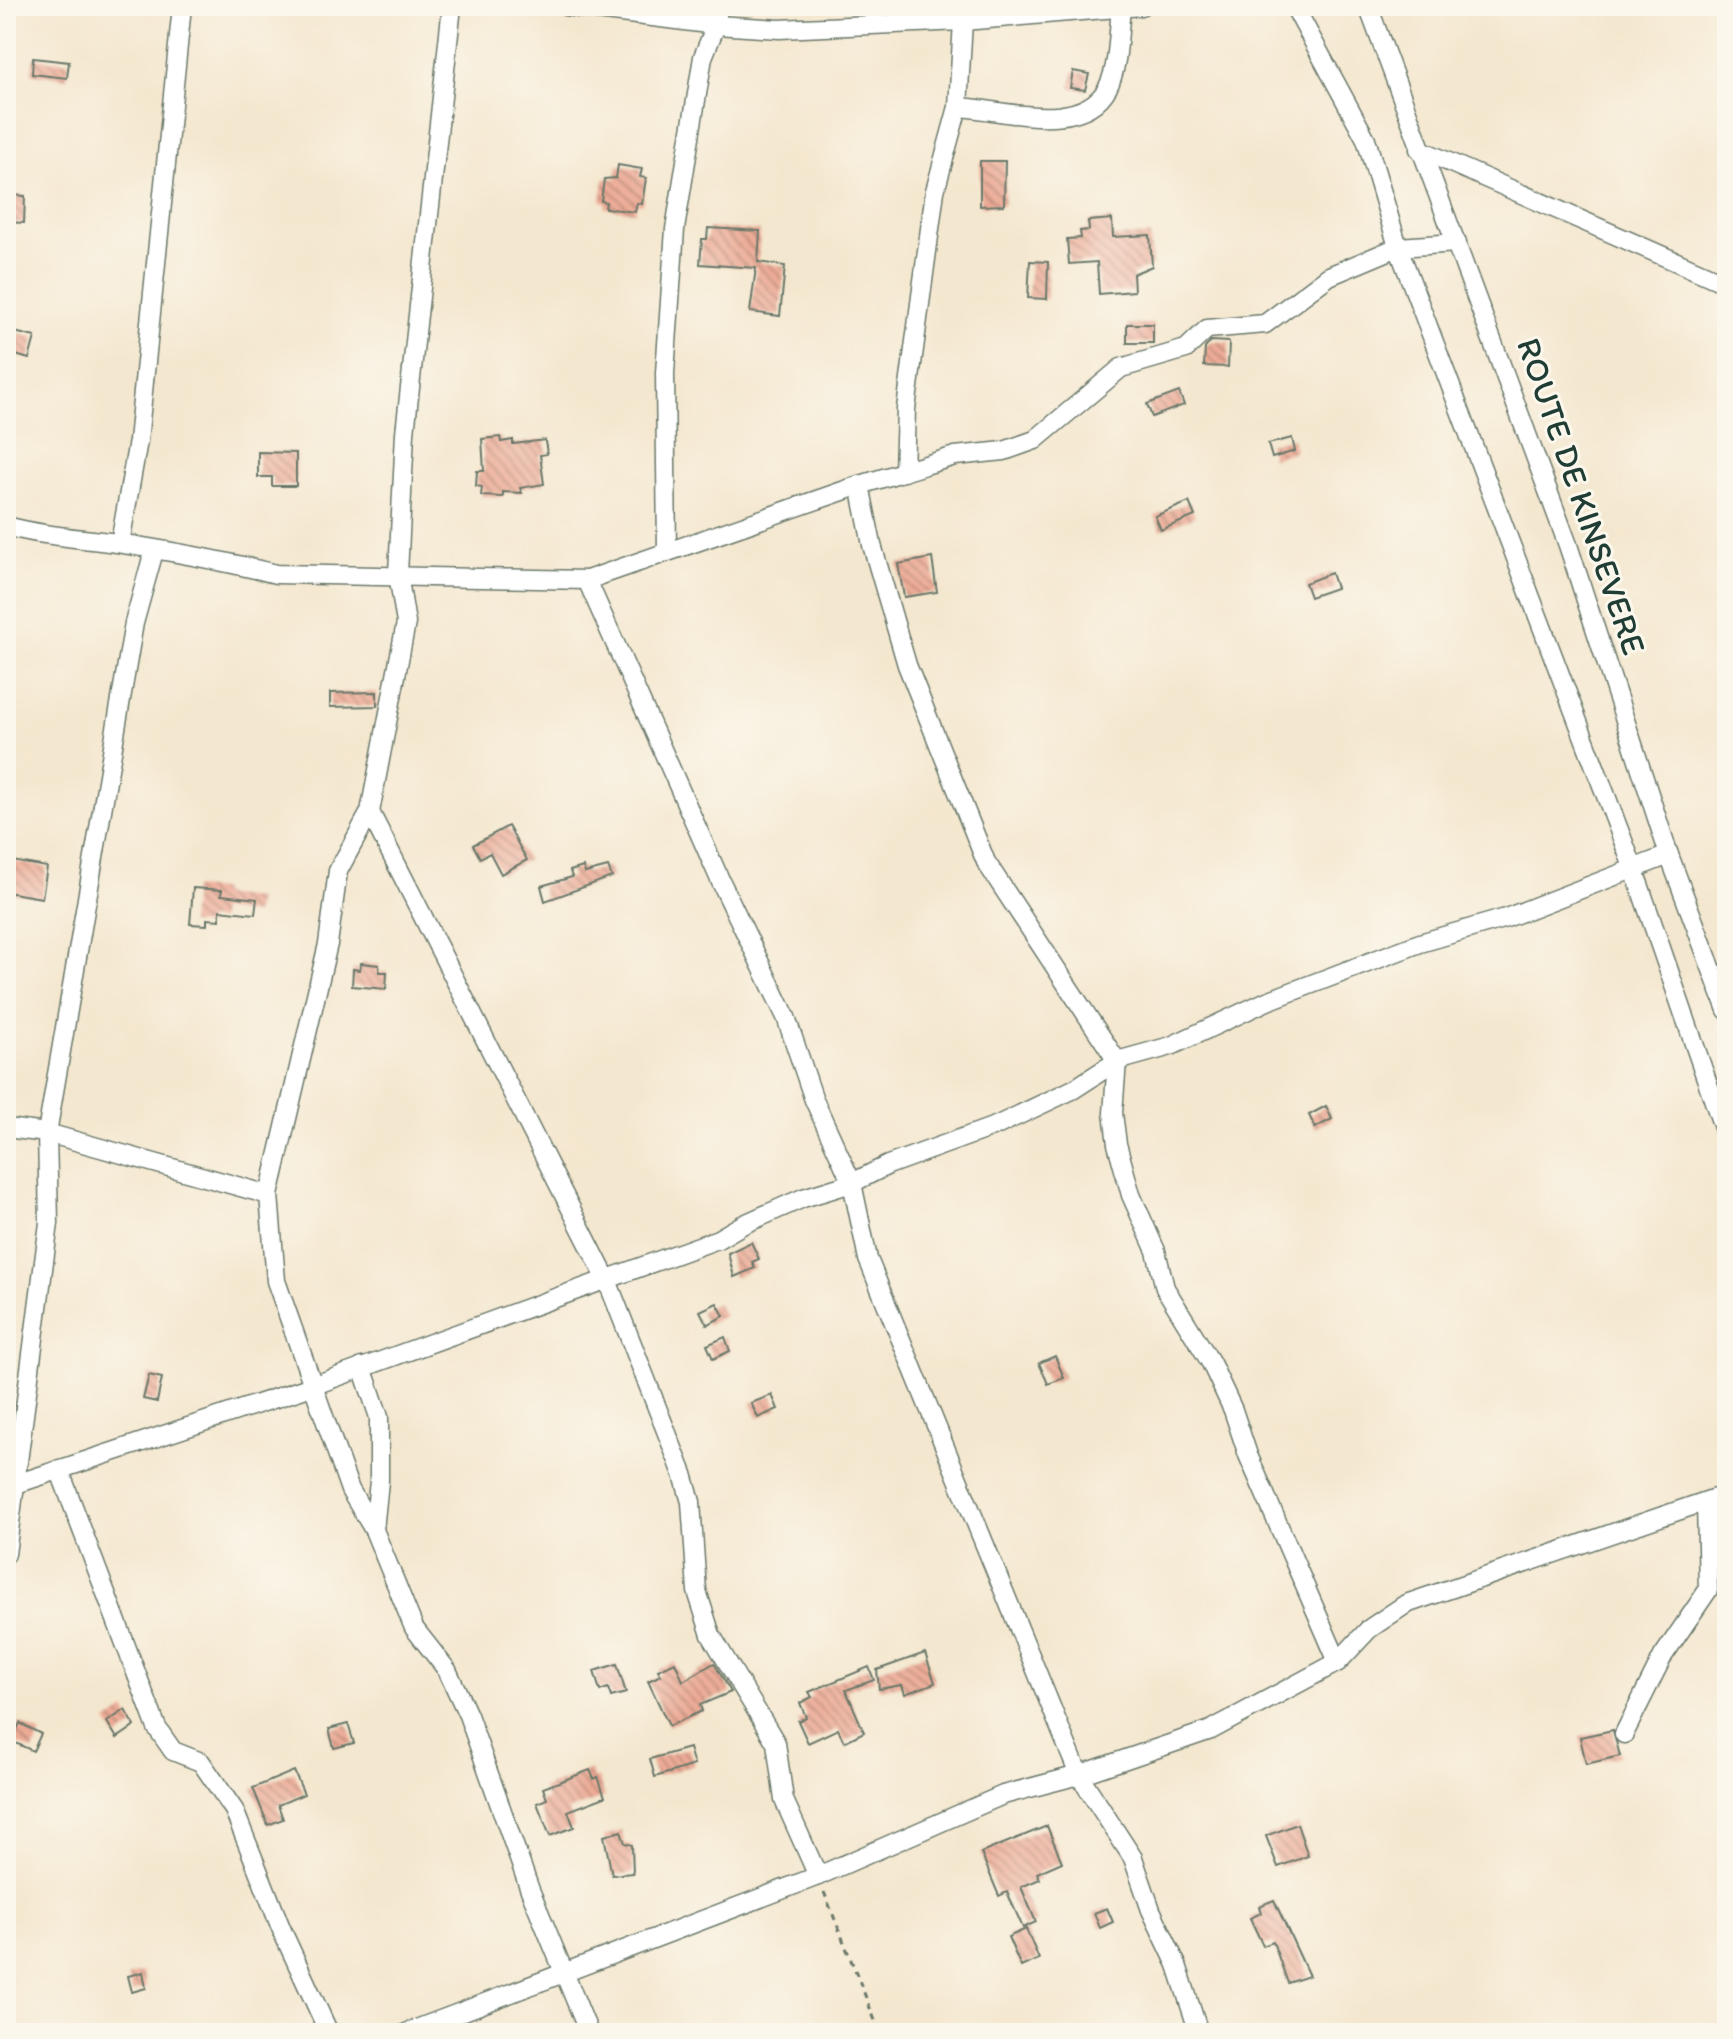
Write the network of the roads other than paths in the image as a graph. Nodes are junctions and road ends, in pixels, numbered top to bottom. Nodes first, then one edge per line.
1 (182, 6) edge
2 (452, 6) edge
3 (565, 6) edge
4 (1141, 6) edge
5 (1294, 6) edge
6 (1368, 6) edge
7 (1121, 8) junction
8 (717, 16) edge
9 (963, 21) junction
10 (958, 107) junction
11 (1419, 149) junction
12 (1457, 243) junction
13 (1398, 247) junction
14 (1727, 284) edge
15 (904, 472) junction
16 (860, 485) junction
17 (6, 526) edge
18 (120, 543) junction
19 (154, 551) junction
20 (667, 552) junction
21 (398, 574) junction
22 (587, 580) junction
23 (370, 812) junction
24 (1669, 855) junction
25 (1633, 867) junction
26 (1727, 1010) edge
27 (1117, 1061) junction
28 (6, 1128) edge
29 (47, 1133) junction
30 (1727, 1139) edge
31 (852, 1183) junction
32 (269, 1195) junction
33 (607, 1280) junction
34 (362, 1367) junction
35 (312, 1386) junction
36 (59, 1469) junction
37 (13, 1485) junction
38 (1727, 1494) edge
39 (1706, 1502) junction
40 (374, 1530) junction
41 (6, 1554) edge
42 (1338, 1662) junction
43 (1624, 1734) dead end
44 (1079, 1775) junction
45 (818, 1876) junction
46 (565, 1970) junction
47 (329, 2033) edge
48 (406, 2033) edge
49 (589, 2033) edge
50 (1199, 2033) edge

1 - 18 street
2 - 21 street
3 - 8 street
4 - 7 street
5 - 13 street
6 - 11 street, ROUTE DE KINSEVERE
7 - 9 street
7 - 10 street
8 - 9 street
8 - 20 street
9 - 10 street
10 - 15 street
11 - 12 street, ROUTE DE KINSEVERE
11 - 14 street
12 - 13 street
12 - 24 street, ROUTE DE KINSEVERE
13 - 15 street
13 - 25 street
15 - 16 street
16 - 20 street
16 - 27 street
17 - 18 street
18 - 19 street
19 - 21 street
19 - 29 street
20 - 22 street
21 - 22 street
21 - 23 street
22 - 31 street
23 - 32 street
23 - 33 street
24 - 25 street
24 - 26 street, ROUTE DE KINSEVERE
25 - 27 street
25 - 30 street
27 - 31 street
27 - 42 street
28 - 29 street
29 - 32 street
29 - 37 street
31 - 33 street
31 - 44 street
32 - 35 street
33 - 34 street
33 - 45 street
34 - 35 street
34 - 40 street
35 - 36 street
35 - 40 street
36 - 37 street
36 - 47 street
37 - 41 street
38 - 39 street
39 - 42 street
39 - 43 street
40 - 46 street
42 - 44 street
44 - 45 street
44 - 50 street
45 - 46 street
46 - 48 street
46 - 49 street

